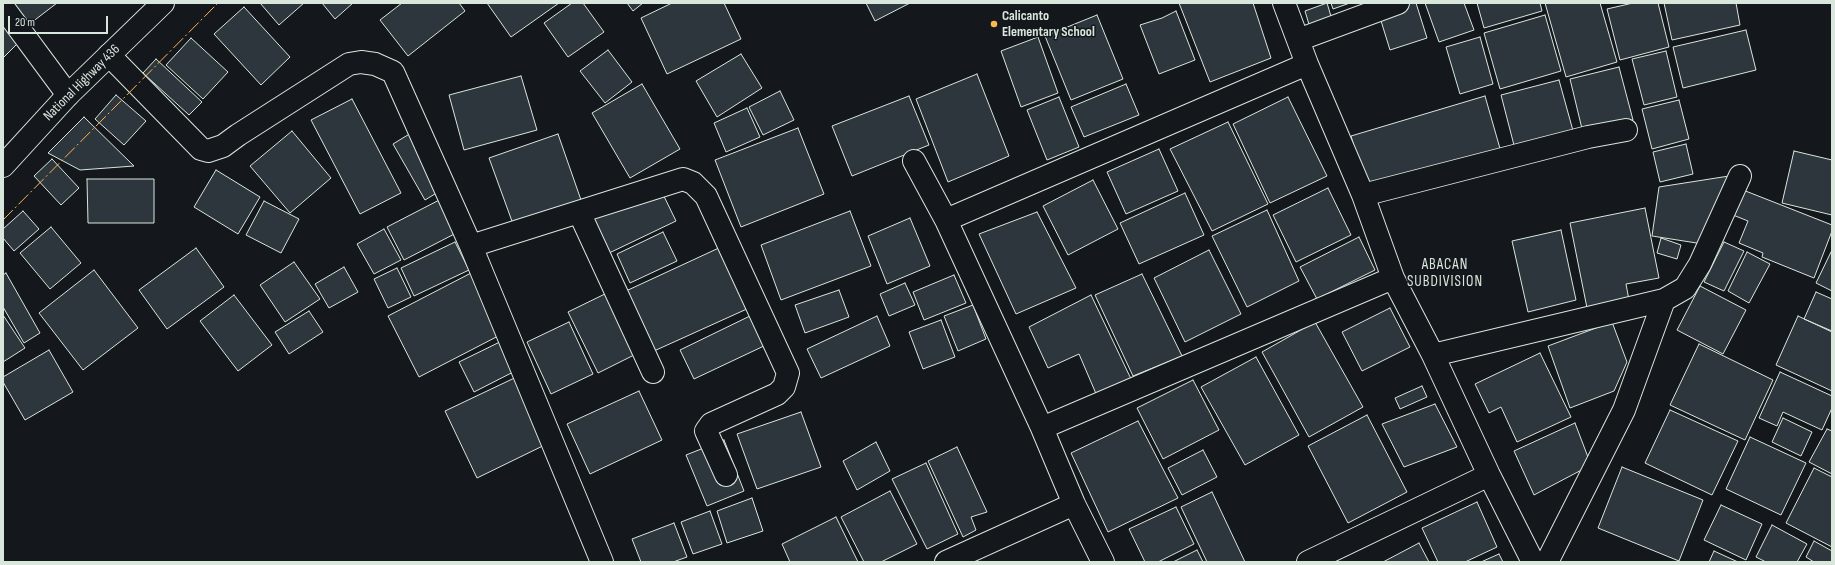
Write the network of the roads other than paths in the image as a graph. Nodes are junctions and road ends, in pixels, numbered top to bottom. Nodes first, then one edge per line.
1 (162, 3) edge
2 (1284, 3) edge
3 (1398, 3) edge
4 (3, 7) edge
5 (1298, 40) junction
6 (109, 55) junction
7 (1307, 64) junction
8 (68, 95) junction
9 (1626, 130) dead end
10 (914, 161) dead end
11 (3, 166) edge
12 (1740, 176) dead end
13 (1363, 195) junction
14 (579, 212) junction
15 (946, 220) junction
16 (472, 246) junction
17 (1393, 278) junction
18 (1664, 300) junction
19 (1433, 355) junction
20 (653, 372) dead end
21 (1042, 428) junction
22 (726, 475) dead end
23 (1489, 475) junction
24 (1074, 504) junction
25 (602, 562) edge
26 (946, 562) edge
27 (1103, 562) edge
28 (1308, 562) edge
29 (1532, 562) edge
30 (1547, 562) edge

1 - 6 street, National Highway 436
2 - 5 street
3 - 5 street
4 - 8 street
5 - 7 street
6 - 8 street, National Highway 436
6 - 16 street
7 - 13 street
7 - 15 street
8 - 11 street, National Highway 436
9 - 13 street
10 - 15 street
12 - 18 street
13 - 17 street
14 - 16 street
14 - 20 street
14 - 22 street
15 - 21 street
16 - 25 street
17 - 19 street
17 - 21 street
18 - 19 street
18 - 30 street
19 - 23 street
21 - 24 street
23 - 28 street
23 - 29 street
24 - 26 street
24 - 27 street

